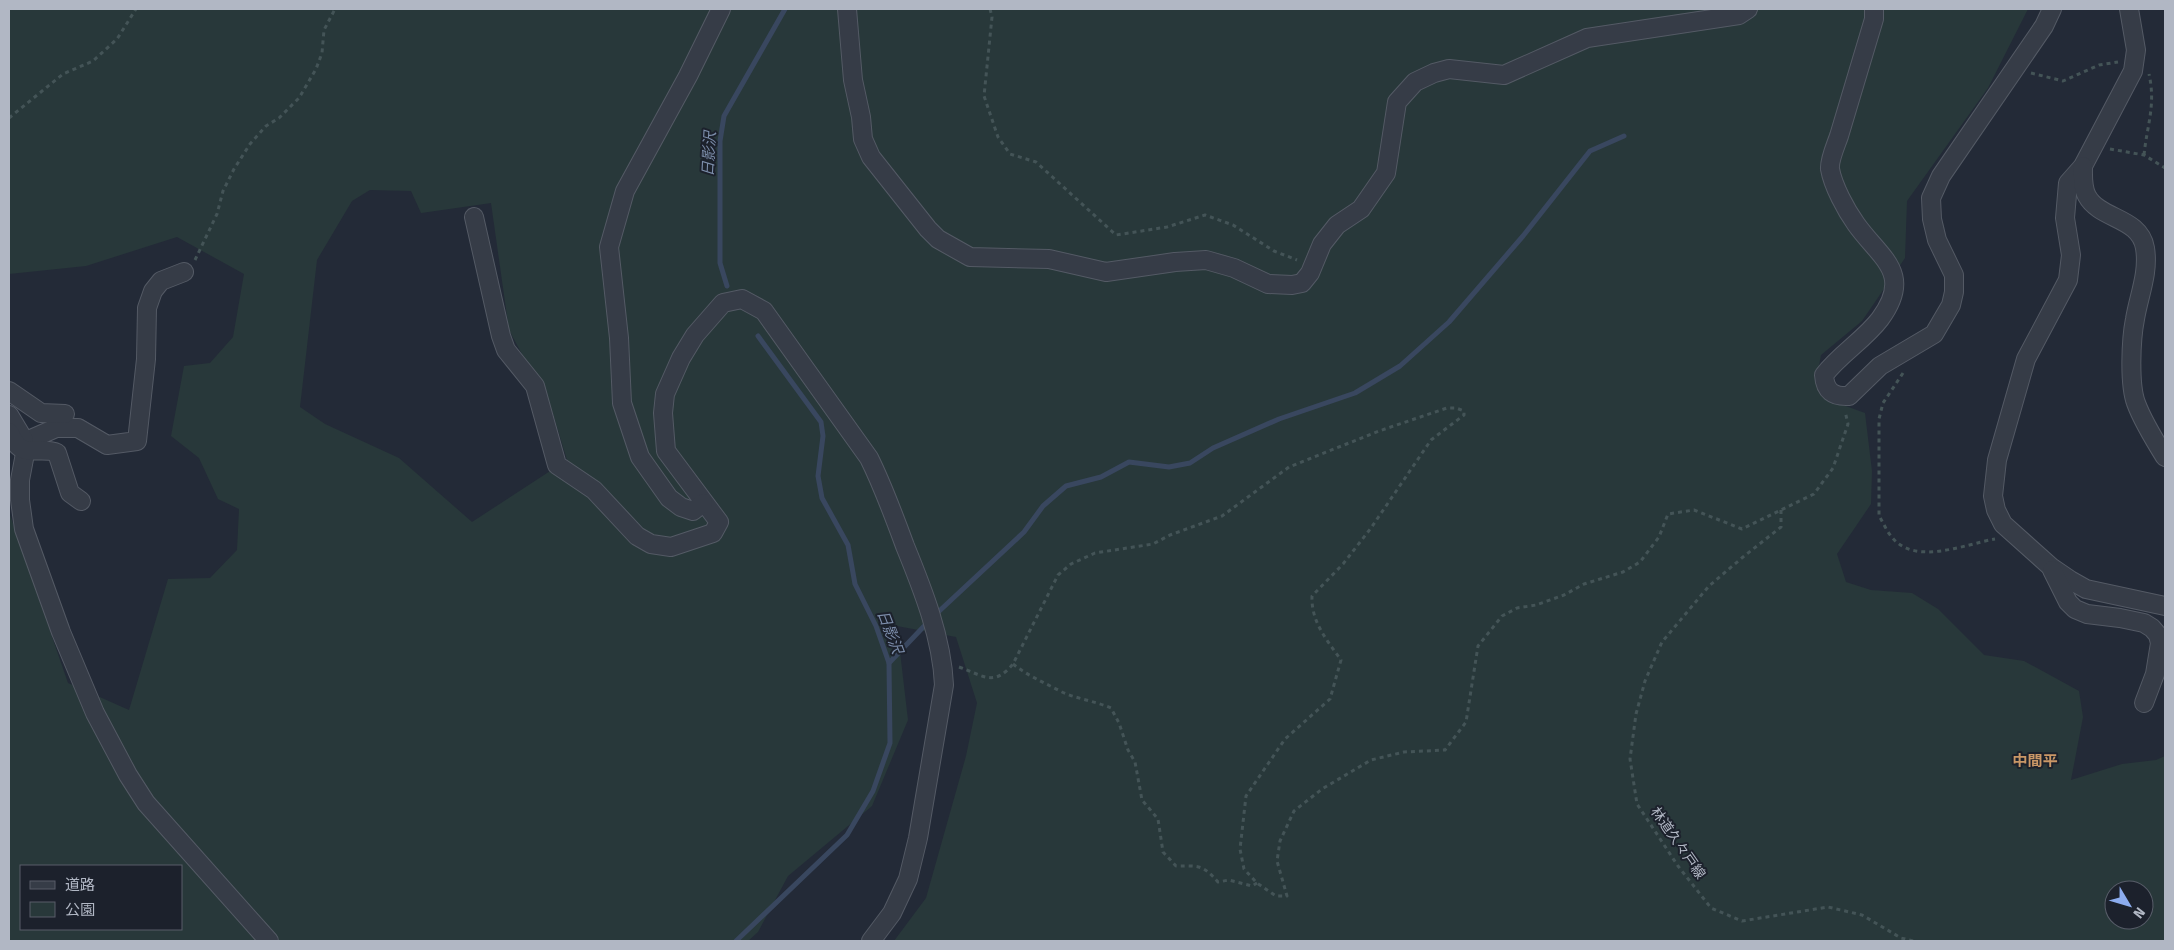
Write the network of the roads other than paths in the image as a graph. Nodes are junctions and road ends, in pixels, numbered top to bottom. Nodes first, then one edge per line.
1 (721, 9) edge
2 (847, 9) edge
3 (1748, 9) edge
4 (1874, 9) edge
5 (2052, 9) edge
6 (2129, 9) edge
7 (2083, 166) junction
8 (474, 217) dead end
9 (184, 272) road end
10 (9, 391) edge
11 (65, 414) dead end
12 (9, 415) edge
13 (9, 432) edge
14 (26, 447) junction
15 (2165, 457) edge
16 (14, 477) edge
17 (81, 501) dead end
18 (703, 503) junction
19 (2051, 567) junction
20 (2165, 606) edge
21 (2144, 703) dead end
22 (269, 941) edge
23 (871, 941) edge

1 - 18 street
2 - 3 street
4 - 5 street
6 - 7 street
7 - 15 street
7 - 19 street
8 - 18 street
9 - 14 street
10 - 11 street
12 - 14 street
13 - 14 street
14 - 16 street
14 - 17 street
16 - 22 street
18 - 23 street
19 - 20 street
19 - 21 street

